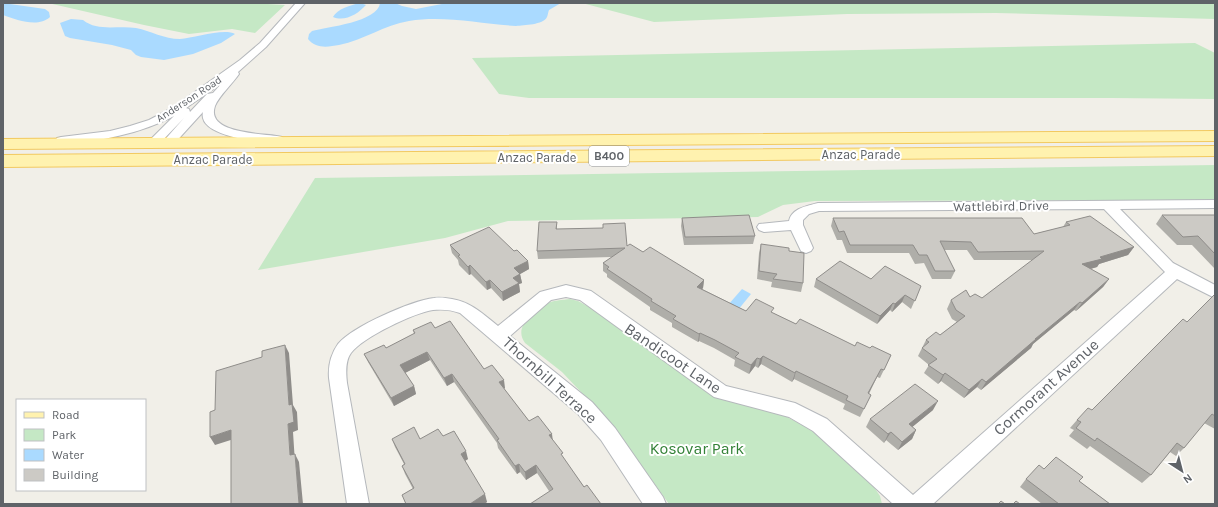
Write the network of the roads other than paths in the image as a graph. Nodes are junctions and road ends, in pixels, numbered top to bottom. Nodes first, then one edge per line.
1 (301, 3) edge
2 (241, 65) junction
3 (1215, 136) edge
4 (292, 142) junction
5 (37, 143) junction
6 (3, 144) edge
7 (156, 149) junction
8 (1215, 151) edge
9 (3, 161) edge
10 (1215, 204) edge
11 (1108, 205) junction
12 (796, 225) junction
13 (764, 227) dead end
14 (806, 248) dead end
15 (1175, 272) junction
16 (1215, 292) edge
17 (499, 335) junction
18 (358, 504) edge
19 (655, 504) edge
20 (908, 504) edge
21 (918, 504) edge

1 - 2 street, Anderson Road
2 - 4 street, Anderson Road
2 - 5 street, Anderson Road
2 - 7 street, Anderson Road
3 - 4 main road, Anzac Parade / B400
4 - 7 main road, Anzac Parade / B400
5 - 6 main road, Anzac Parade / B400
5 - 7 main road, Anzac Parade / B400
7 - 8 main road, Anzac Parade / B400
7 - 9 main road, Anzac Parade / B400
10 - 11 street, Wattlebird Drive
11 - 12 street, Wattlebird Drive
11 - 15 street
12 - 13 street
12 - 14 street
15 - 16 street
15 - 21 street, Cormorant Avenue
17 - 18 street, Thornbill Terrace
17 - 19 street, Thornbill Terrace
17 - 20 street, Bandicoot Lane

